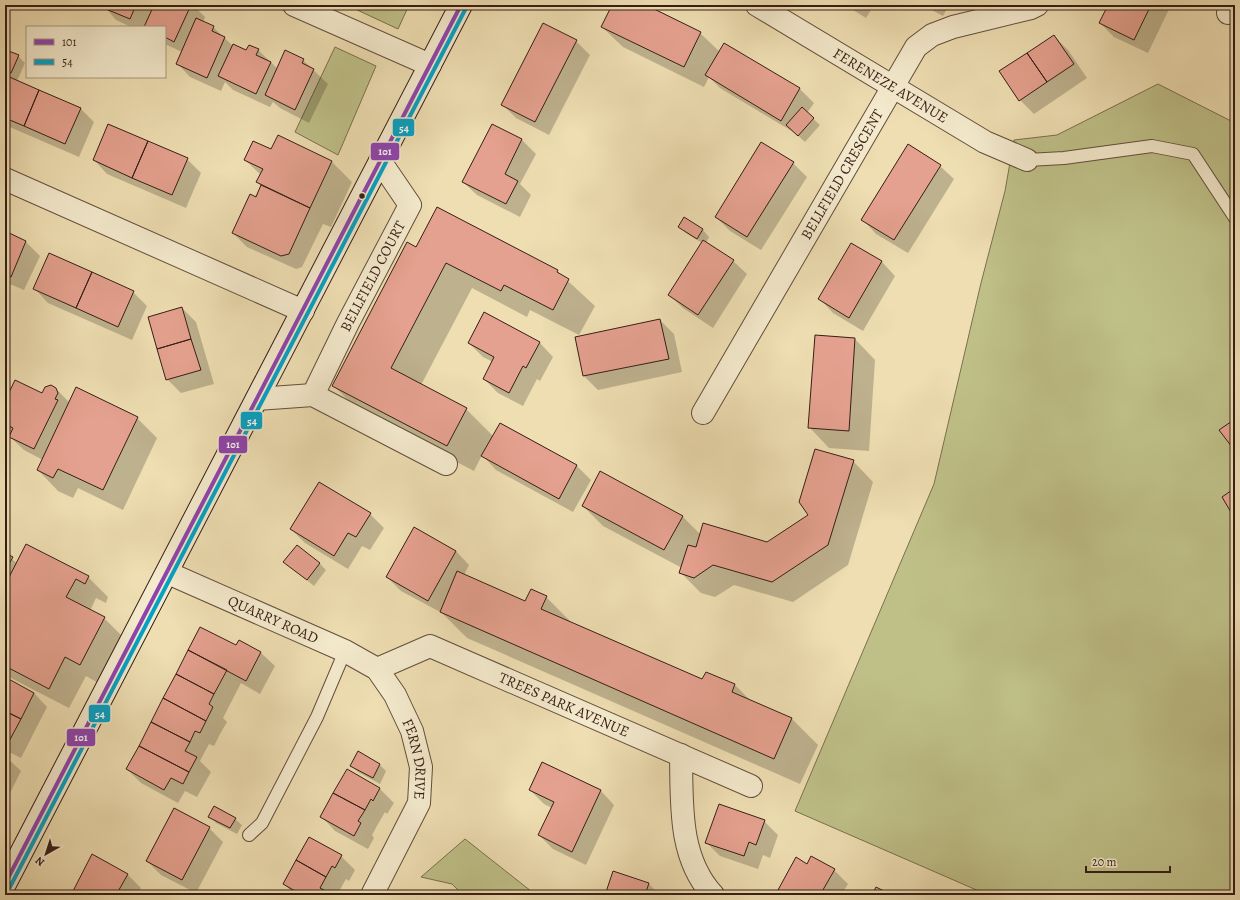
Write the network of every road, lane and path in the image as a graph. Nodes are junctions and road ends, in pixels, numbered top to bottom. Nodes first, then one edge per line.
1 (294, 5) edge
2 (461, 5) edge
3 (758, 5) edge
4 (1037, 5) edge
5 (430, 65) junction
6 (893, 86) junction
7 (1027, 160) joint
8 (380, 161) junction
9 (5, 179) edge
10 (1235, 218) edge
11 (302, 311) junction
12 (313, 395) junction
13 (257, 399) junction
14 (703, 413) dead end
15 (446, 464) dead end
16 (168, 573) junction
17 (345, 651) junction
18 (376, 669) junction
19 (681, 755) junction
20 (750, 786) dead end
21 (250, 835) dead end
22 (5, 884) edge
23 (372, 895) edge
24 (713, 895) edge

1 - 5 street
2 - 5 street
3 - 6 street, FERENEZE AVENUE
4 - 6 street, BELLFIELD CRESCENT
5 - 8 street
6 - 7 street, FERENEZE AVENUE
6 - 14 street, BELLFIELD CRESCENT
7 - 10 lane
8 - 11 street
8 - 12 street, BELLFIELD COURT
9 - 11 street
11 - 13 street
12 - 13 street
12 - 15 street
13 - 16 street
16 - 17 street, QUARRY ROAD
16 - 22 street
17 - 18 street, QUARRY ROAD
17 - 21 lane
18 - 19 street, TREES PARK AVENUE
18 - 23 street, FERN DRIVE
19 - 20 street, TREES PARK AVENUE
19 - 24 street

